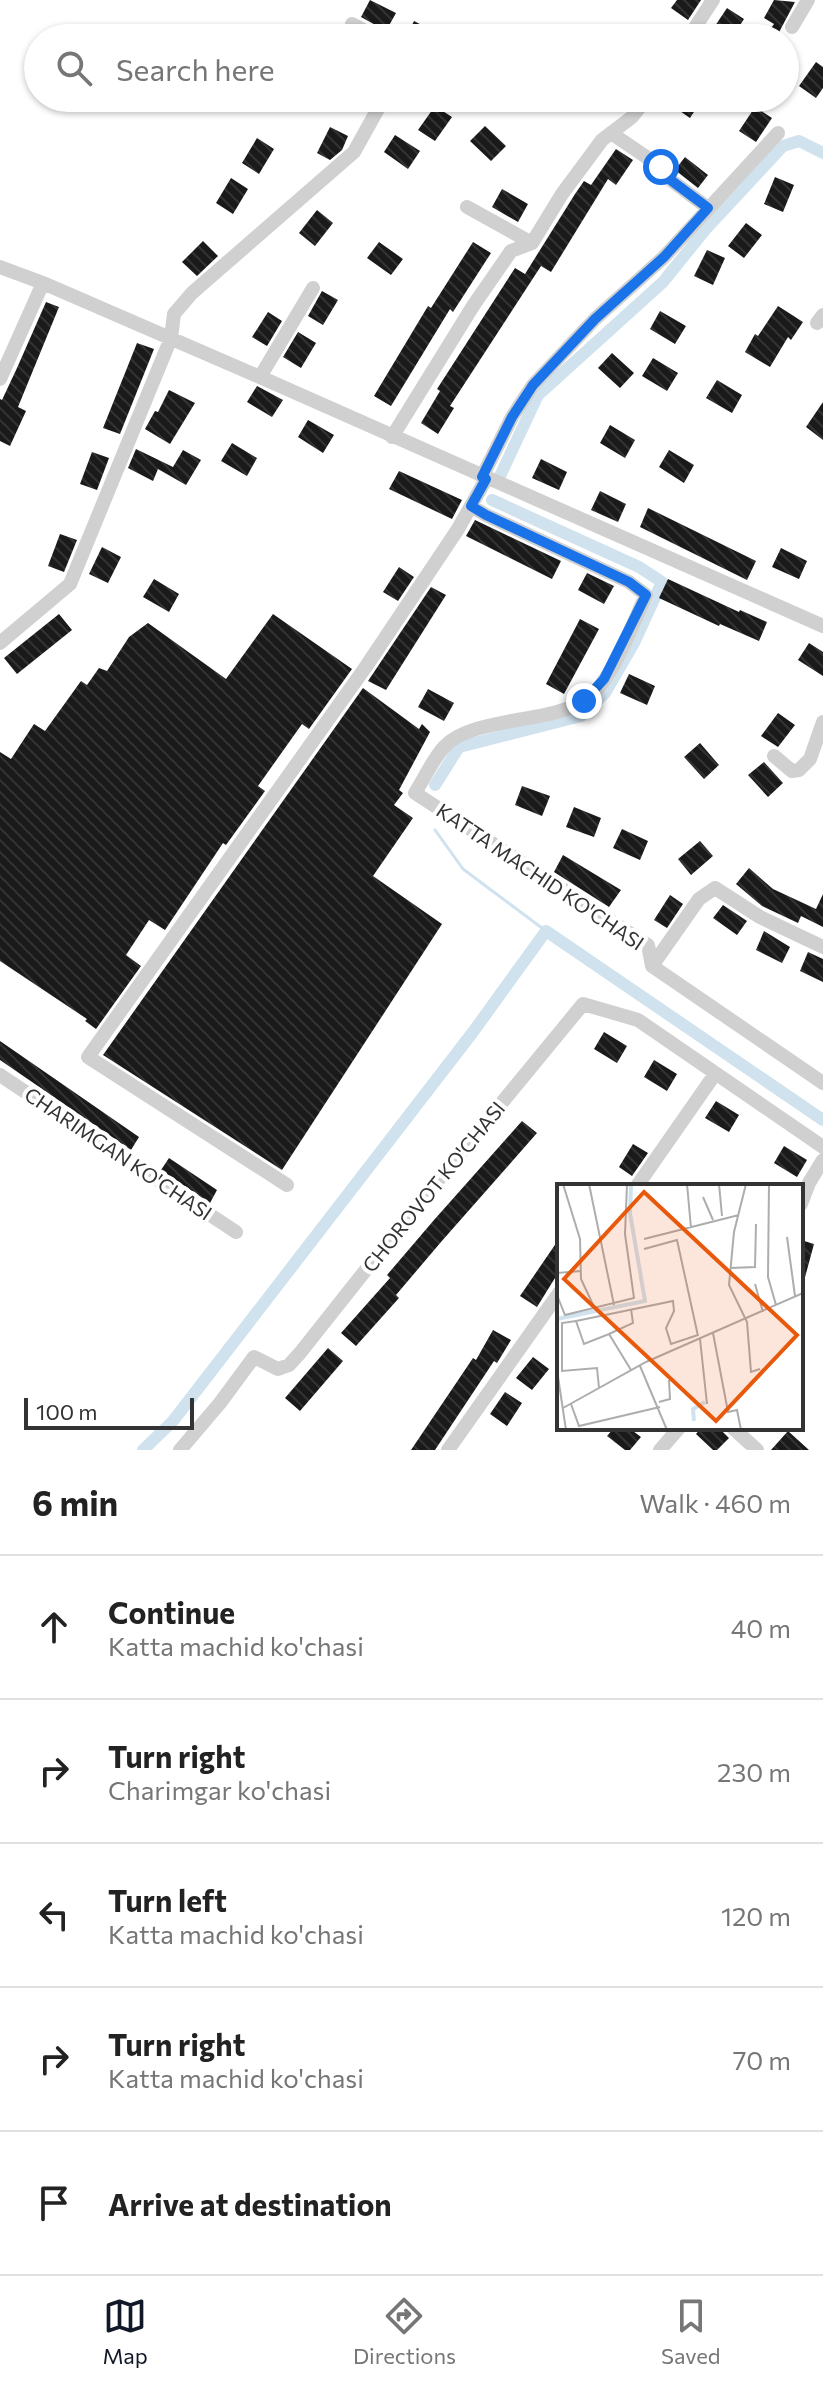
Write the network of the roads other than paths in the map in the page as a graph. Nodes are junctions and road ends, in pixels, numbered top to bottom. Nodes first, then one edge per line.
1 (713, 0) edge
2 (808, 0) edge
3 (697, 24) edge
4 (794, 24) edge
5 (376, 112) edge
6 (636, 112) edge
7 (611, 133) junction
8 (778, 133) dead end
9 (467, 207) dead end
10 (708, 208) junction
11 (532, 243) junction
12 (0, 267) edge
13 (43, 283) junction
14 (313, 288) dead end
15 (171, 338) junction
16 (260, 377) junction
17 (0, 379) edge
18 (392, 437) junction
19 (484, 478) junction
20 (471, 506) junction
21 (823, 626) edge
22 (0, 643) edge
23 (823, 722) edge
24 (774, 756) dead end
25 (823, 947) edge
26 (652, 966) junction
27 (715, 1074) junction
28 (0, 1075) edge
29 (823, 1083) edge
30 (823, 1147) edge
31 (823, 1160) edge
32 (638, 1184) edge
33 (287, 1185) dead end
34 (803, 1199) edge
35 (236, 1232) dead end
36 (557, 1296) edge
37 (677, 1430) edge
38 (735, 1430) edge
39 (180, 1450) edge
40 (448, 1450) edge
41 (660, 1450) edge
42 (757, 1450) edge

1 - 3 street
2 - 4 street
5 - 15 street
6 - 7 street
7 - 10 street
7 - 11 street
8 - 10 street
9 - 11 street
10 - 19 street
11 - 18 street
12 - 13 street
13 - 15 street
13 - 17 street
14 - 16 street
15 - 16 street
15 - 22 street
16 - 18 street
18 - 19 street
19 - 20 street
19 - 21 street
20 - 26 street, KATTA MACHID KO'CHASI
20 - 33 street
23 - 24 street
25 - 26 street, KATTA MACHID KO'CHASI
26 - 29 street, KATTA MACHID KO'CHASI
27 - 30 street, CHOROVOT KO'CHASI
27 - 32 street
27 - 39 street, CHOROVOT KO'CHASI
28 - 35 street, CHARIMGAN KO'CHASI
31 - 34 street
36 - 40 street
37 - 41 street
38 - 42 street

